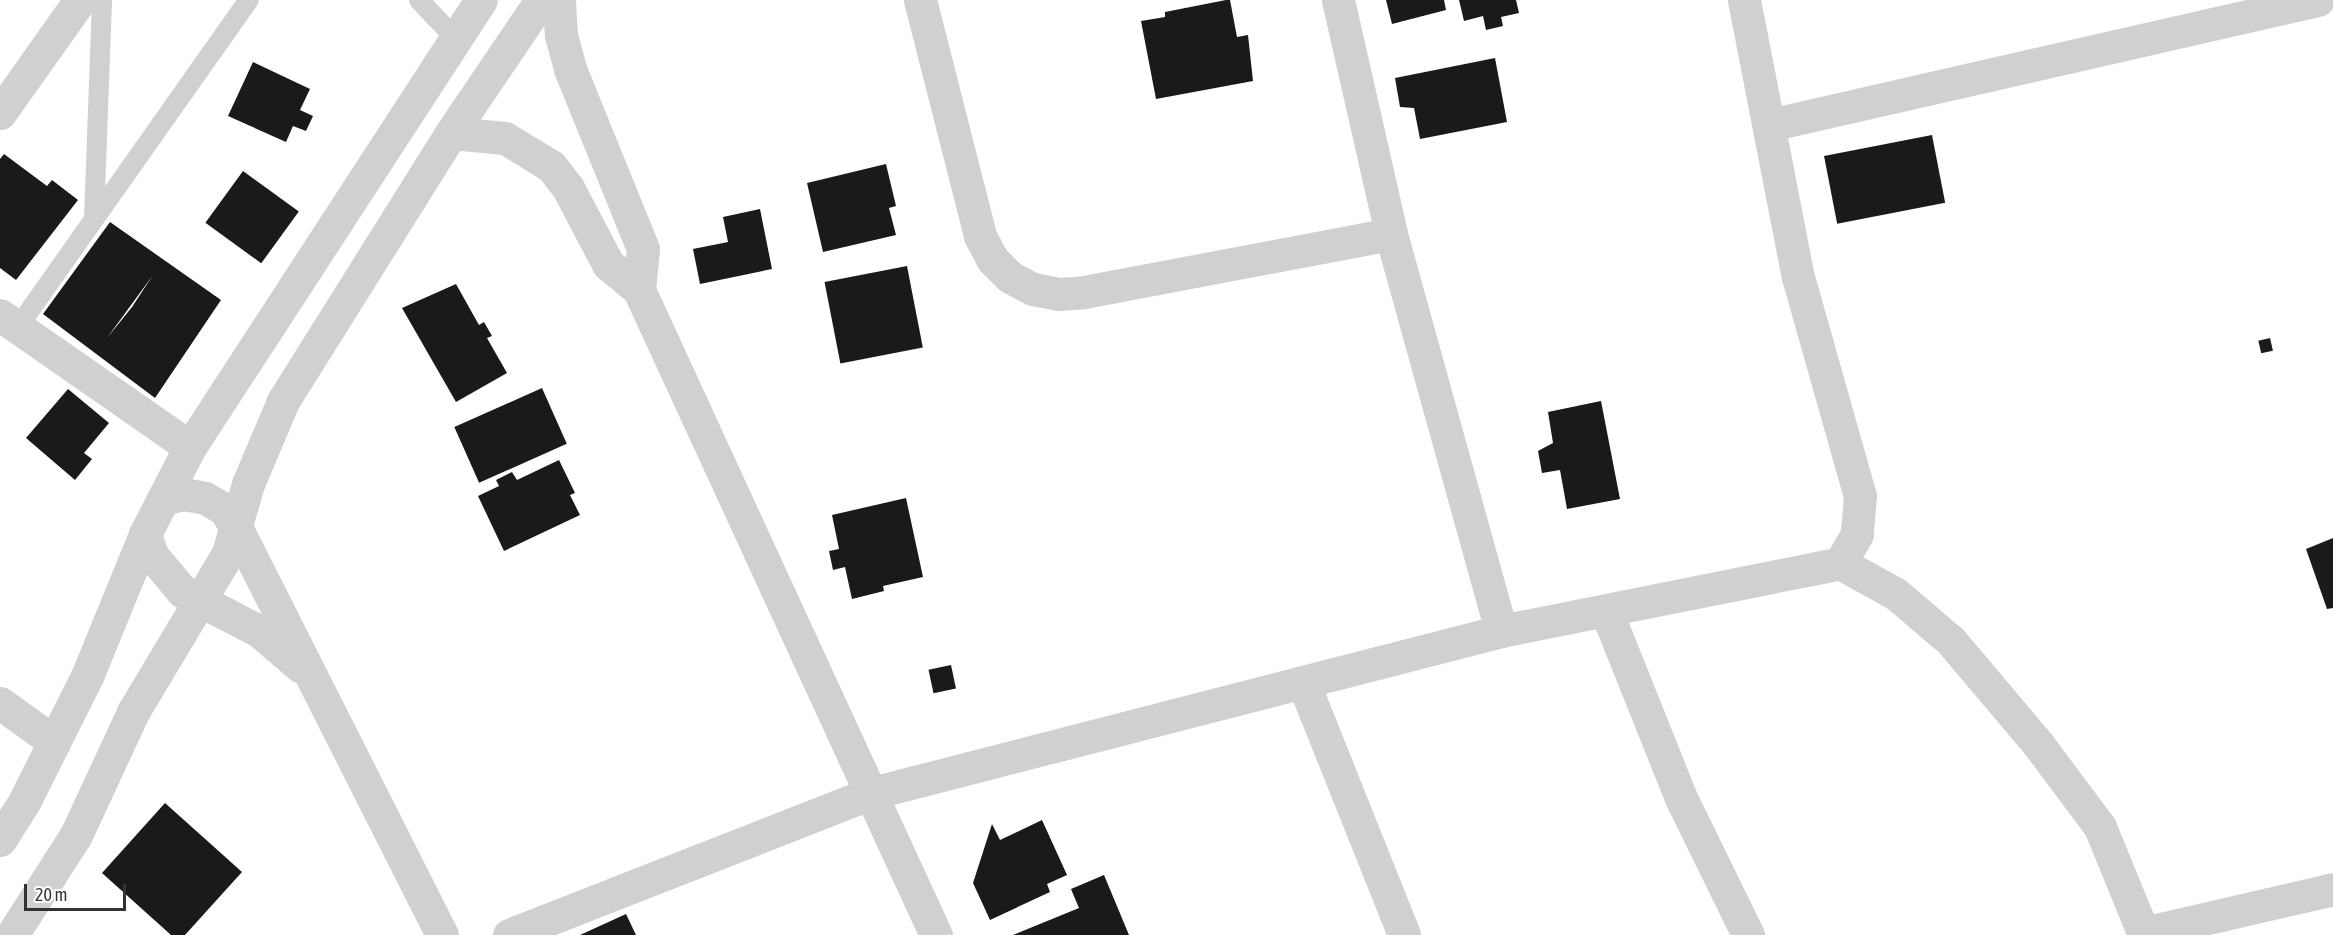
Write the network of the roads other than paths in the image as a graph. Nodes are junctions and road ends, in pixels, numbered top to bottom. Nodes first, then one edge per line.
1 (80, 0) edge
2 (102, 0) edge
3 (249, 0) edge
4 (419, 0) edge
5 (481, 0) edge
6 (541, 0) edge
7 (559, 0) edge
8 (920, 0) edge
9 (1338, 0) edge
10 (1744, 0) edge
11 (2318, 0) edge
12 (456, 39) junction
13 (0, 112) edge
14 (1768, 125) junction
15 (451, 133) junction
16 (94, 220) junction
17 (1391, 234) junction
18 (639, 290) junction
19 (9, 321) edge
20 (190, 447) junction
21 (163, 499) junction
22 (236, 527) junction
23 (145, 534) junction
24 (1840, 564) junction
25 (200, 600) junction
26 (1607, 613) junction
27 (1501, 632) junction
28 (307, 672) junction
29 (1303, 682) junction
30 (0, 703) edge
31 (54, 742) junction
32 (872, 793) junction
33 (0, 840) edge
34 (2333, 889) edge
35 (2143, 934) edge
36 (12, 935) edge
37 (442, 935) edge
38 (509, 935) edge
39 (936, 935) edge
40 (1404, 935) edge
41 (1748, 935) edge

1 - 13 street
2 - 16 lane
3 - 16 lane
4 - 12 lane
5 - 12 street
6 - 15 street
7 - 18 street
8 - 17 street
9 - 17 street
10 - 14 street
11 - 14 street
12 - 20 street
14 - 24 street
15 - 18 street
15 - 22 street
16 - 19 lane
17 - 27 street
18 - 32 street
19 - 20 street
20 - 21 street
21 - 22 street
21 - 23 street
22 - 25 street
22 - 28 street
23 - 25 street
23 - 31 street
24 - 26 street
24 - 35 street
25 - 28 street
25 - 36 street
26 - 27 street
26 - 41 street
27 - 29 street
28 - 37 street
29 - 32 street
29 - 40 street
30 - 31 street
31 - 33 street
32 - 38 street
32 - 39 street
34 - 35 street

